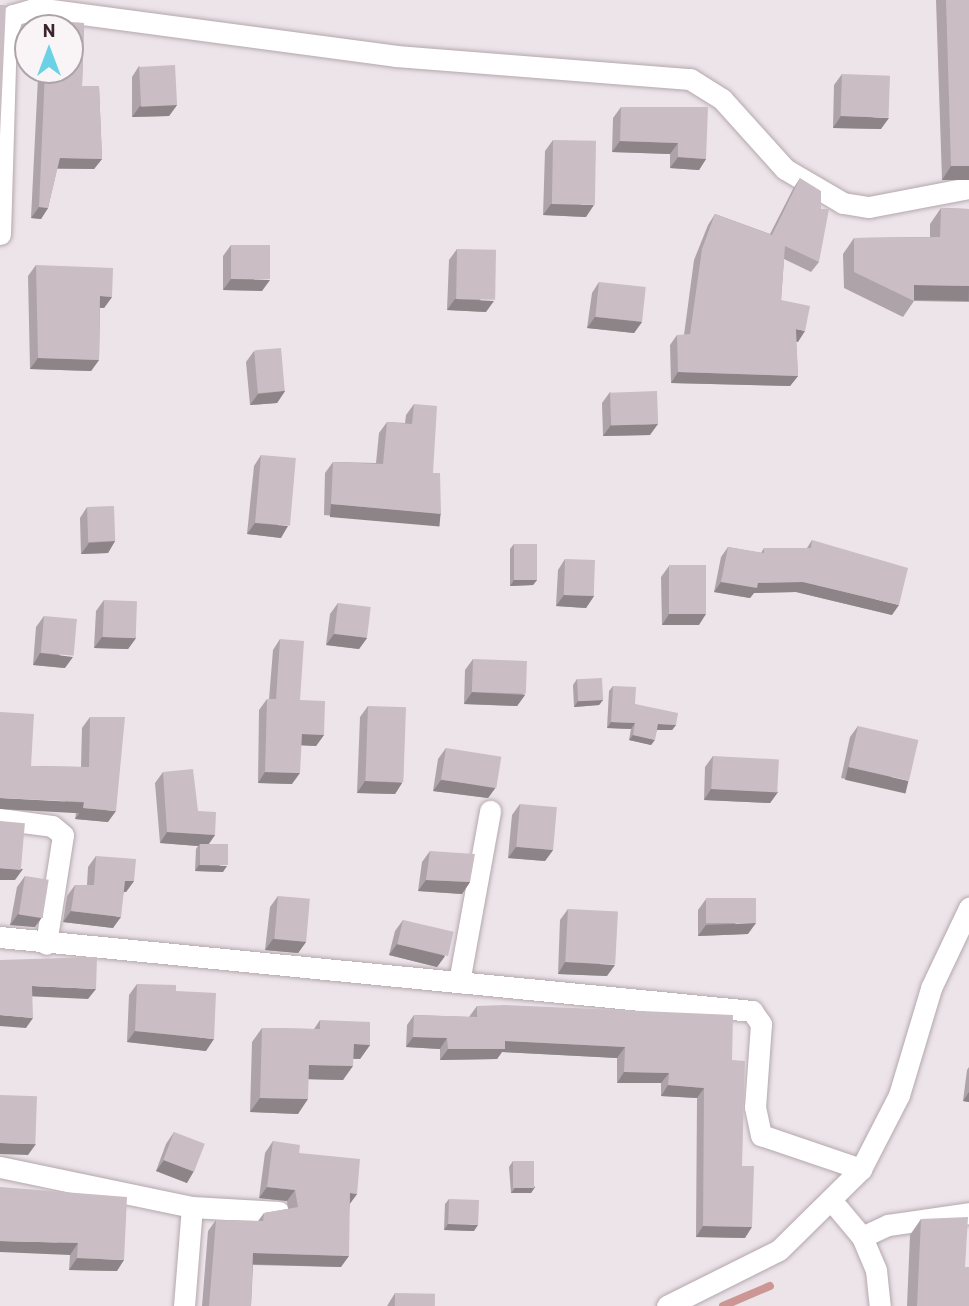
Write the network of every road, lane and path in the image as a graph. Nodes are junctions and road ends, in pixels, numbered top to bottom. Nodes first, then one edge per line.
1 (969, 188) edge
2 (0, 234) edge
3 (490, 811) dead end
4 (0, 818) edge
5 (969, 908) edge
6 (0, 937) edge
7 (46, 944) junction
8 (459, 982) junction
9 (0, 1167) edge
10 (861, 1169) junction
11 (831, 1200) junction
12 (192, 1207) junction
13 (279, 1212) edge
14 (969, 1213) edge
15 (862, 1237) junction
16 (184, 1306) edge
17 (667, 1306) edge
18 (880, 1306) edge

1 - 2 street
3 - 8 street
4 - 7 street
5 - 10 street
6 - 7 street
7 - 8 street
8 - 10 street
9 - 12 street
10 - 11 street
11 - 15 street
11 - 17 street
12 - 13 street
12 - 16 street
14 - 15 street
15 - 18 street

